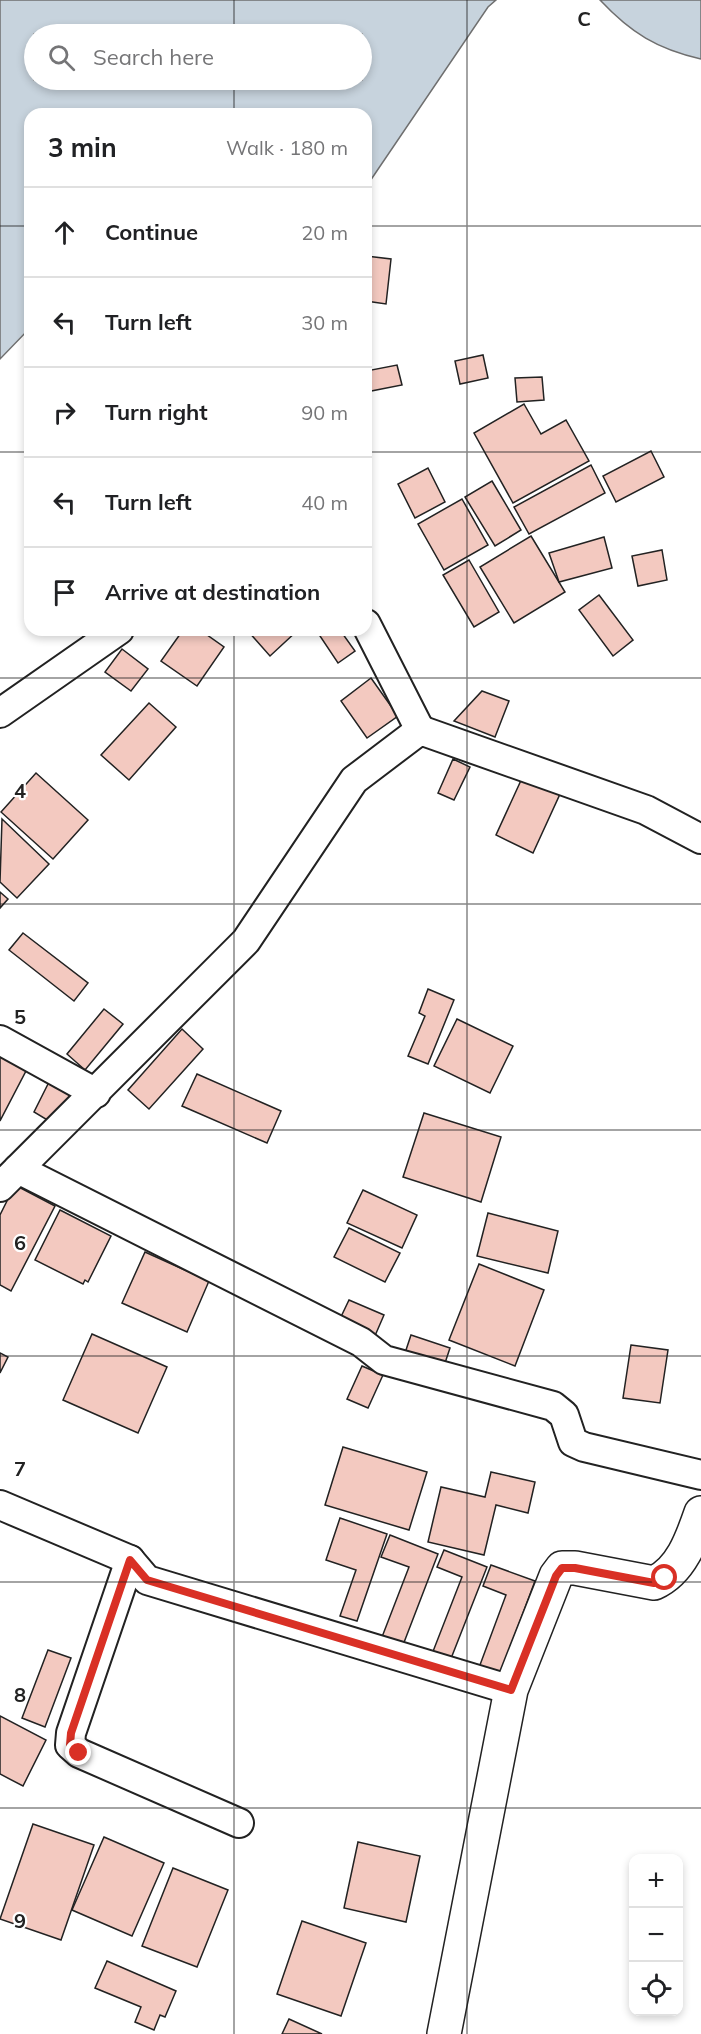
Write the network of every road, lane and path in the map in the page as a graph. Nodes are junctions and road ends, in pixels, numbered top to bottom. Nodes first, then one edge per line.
1 (110, 636) edge
2 (372, 636) edge
3 (0, 714) edge
4 (420, 730) junction
5 (701, 839) edge
6 (0, 1041) edge
7 (96, 1093) junction
8 (9, 1178) edge
9 (701, 1475) edge
10 (0, 1505) edge
11 (701, 1513) edge
12 (130, 1560) junction
13 (511, 1690) junction
14 (239, 1823) dead end
15 (444, 2034) edge

1 - 3 street
2 - 4 street
4 - 5 street
4 - 7 street
6 - 7 street
7 - 8 street
8 - 9 street
10 - 12 street
11 - 13 street
12 - 13 street
12 - 14 street
13 - 15 street

